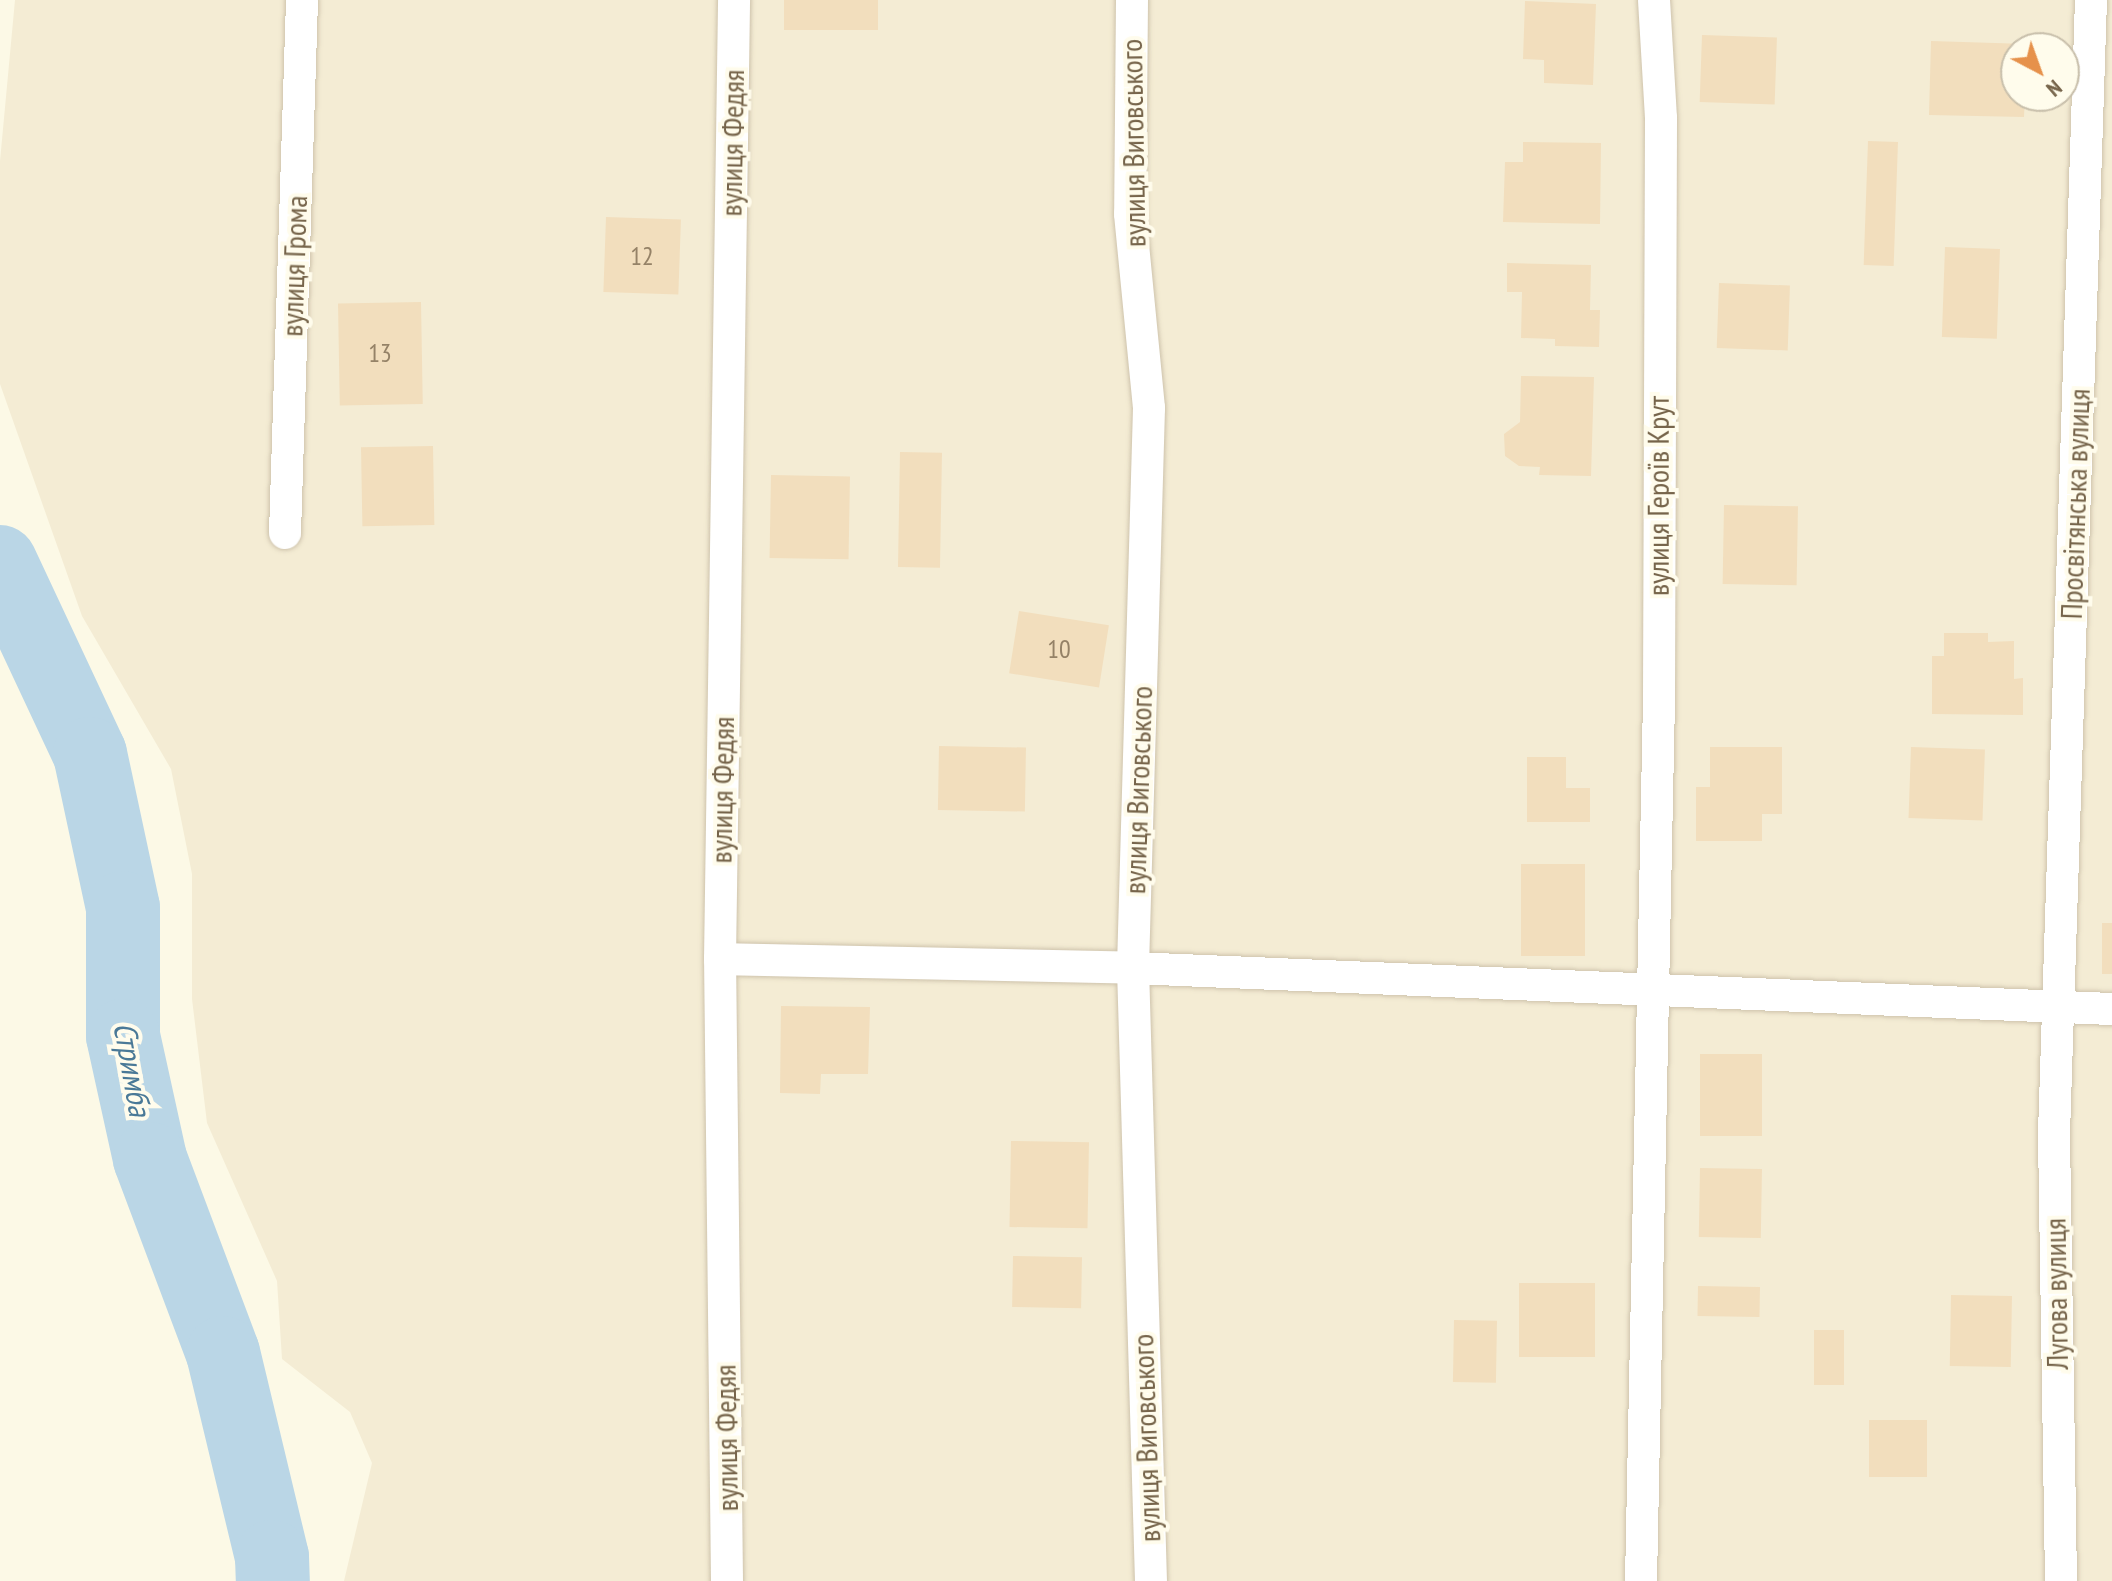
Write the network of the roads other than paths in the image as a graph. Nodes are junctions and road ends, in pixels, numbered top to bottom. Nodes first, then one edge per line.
1 (302, 0) edge
2 (734, 0) edge
3 (1132, 0) edge
4 (1654, 0) edge
5 (2091, 0) edge
6 (285, 533) dead end
7 (720, 959) junction
8 (1133, 968) junction
9 (1655, 992) junction
10 (2060, 1008) junction
11 (2112, 1009) edge
12 (727, 1581) edge
13 (1151, 1581) edge
14 (1641, 1581) edge
15 (2061, 1581) edge

1 - 6 street, вулиця Грома
2 - 7 street, вулиця Федяя
3 - 8 street, вулиця Виговського
4 - 9 street, вулиця Героїв Крут
5 - 10 street, Просвітянська вулиця
7 - 8 street
7 - 12 street, вулиця Федяя
8 - 9 street
8 - 13 street, вулиця Виговського
9 - 10 street
9 - 14 street, вулиця Героїв Крут
10 - 11 street
10 - 15 street, Лугова вулиця

